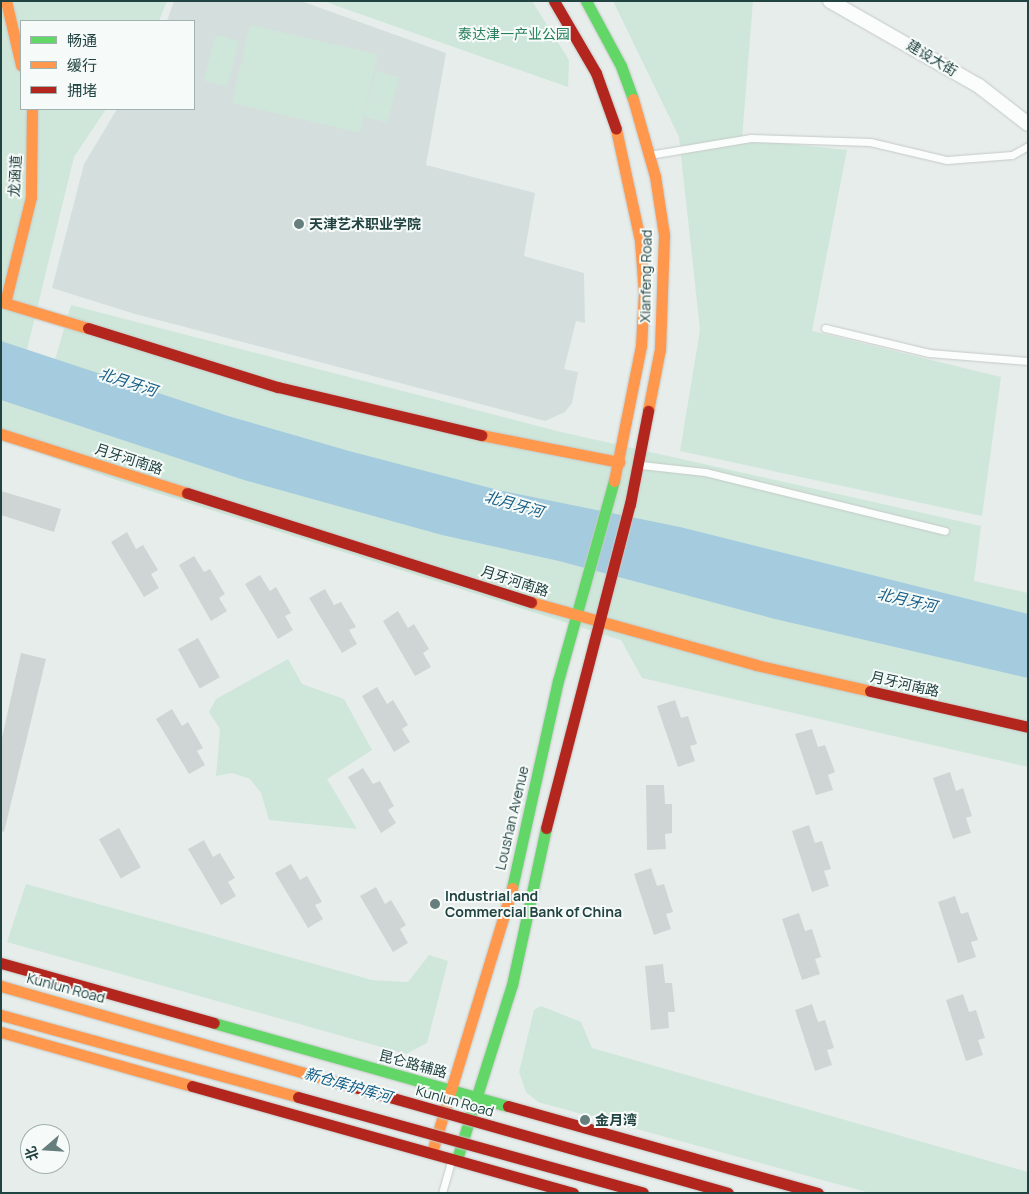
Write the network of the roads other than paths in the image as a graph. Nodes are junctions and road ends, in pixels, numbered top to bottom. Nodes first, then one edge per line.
1 (6, 1) edge
2 (554, 1) edge
3 (586, 1) edge
4 (830, 1) edge
5 (20, 61) edge
6 (32, 110) edge
7 (1028, 124) edge
8 (1028, 146) edge
9 (655, 154) dead end
10 (825, 328) dead end
11 (1028, 361) edge
12 (1, 434) edge
13 (619, 462) junction
14 (638, 464) junction
15 (945, 531) dead end
16 (586, 574) joint
17 (575, 616) junction
18 (598, 623) junction
19 (1028, 727) edge
20 (1, 963) edge
21 (1, 986) edge
22 (1, 1015) edge
23 (1, 1032) edge
24 (453, 1091) junction
25 (477, 1097) junction
26 (432, 1152) junction
27 (455, 1159) junction
28 (442, 1193) edge
29 (573, 1193) edge
30 (643, 1193) edge
31 (728, 1193) edge
32 (818, 1193) edge

1 - 5 main road
2 - 13 main road, Xianfeng Road
3 - 14 main road, Xianfeng Road
4 - 7 street, 建设大街
6 - 13 main road, 龙涵道
8 - 9 lane
10 - 11 lane
12 - 17 main road, 月牙河南路
13 - 14 lane
13 - 16 main road, Xianfeng Road
14 - 15 lane
14 - 18 main road, Xianfeng Road
16 - 17 main road, Loushan Avenue
17 - 18 main road, 月牙河南路
17 - 24 main road, Loushan Avenue
18 - 19 main road, 月牙河南路
18 - 25 main road
20 - 24 main road, 昆仑路辅路
21 - 31 main road, Kunlun Road, bridge
22 - 30 main road, bridge
23 - 26 main road
24 - 25 main road, 昆仑路辅路
24 - 26 main road, Loushan Avenue, bridge
25 - 27 main road, bridge
25 - 32 main road, 昆仑路辅路
26 - 27 main road
27 - 28 lane
27 - 29 main road

